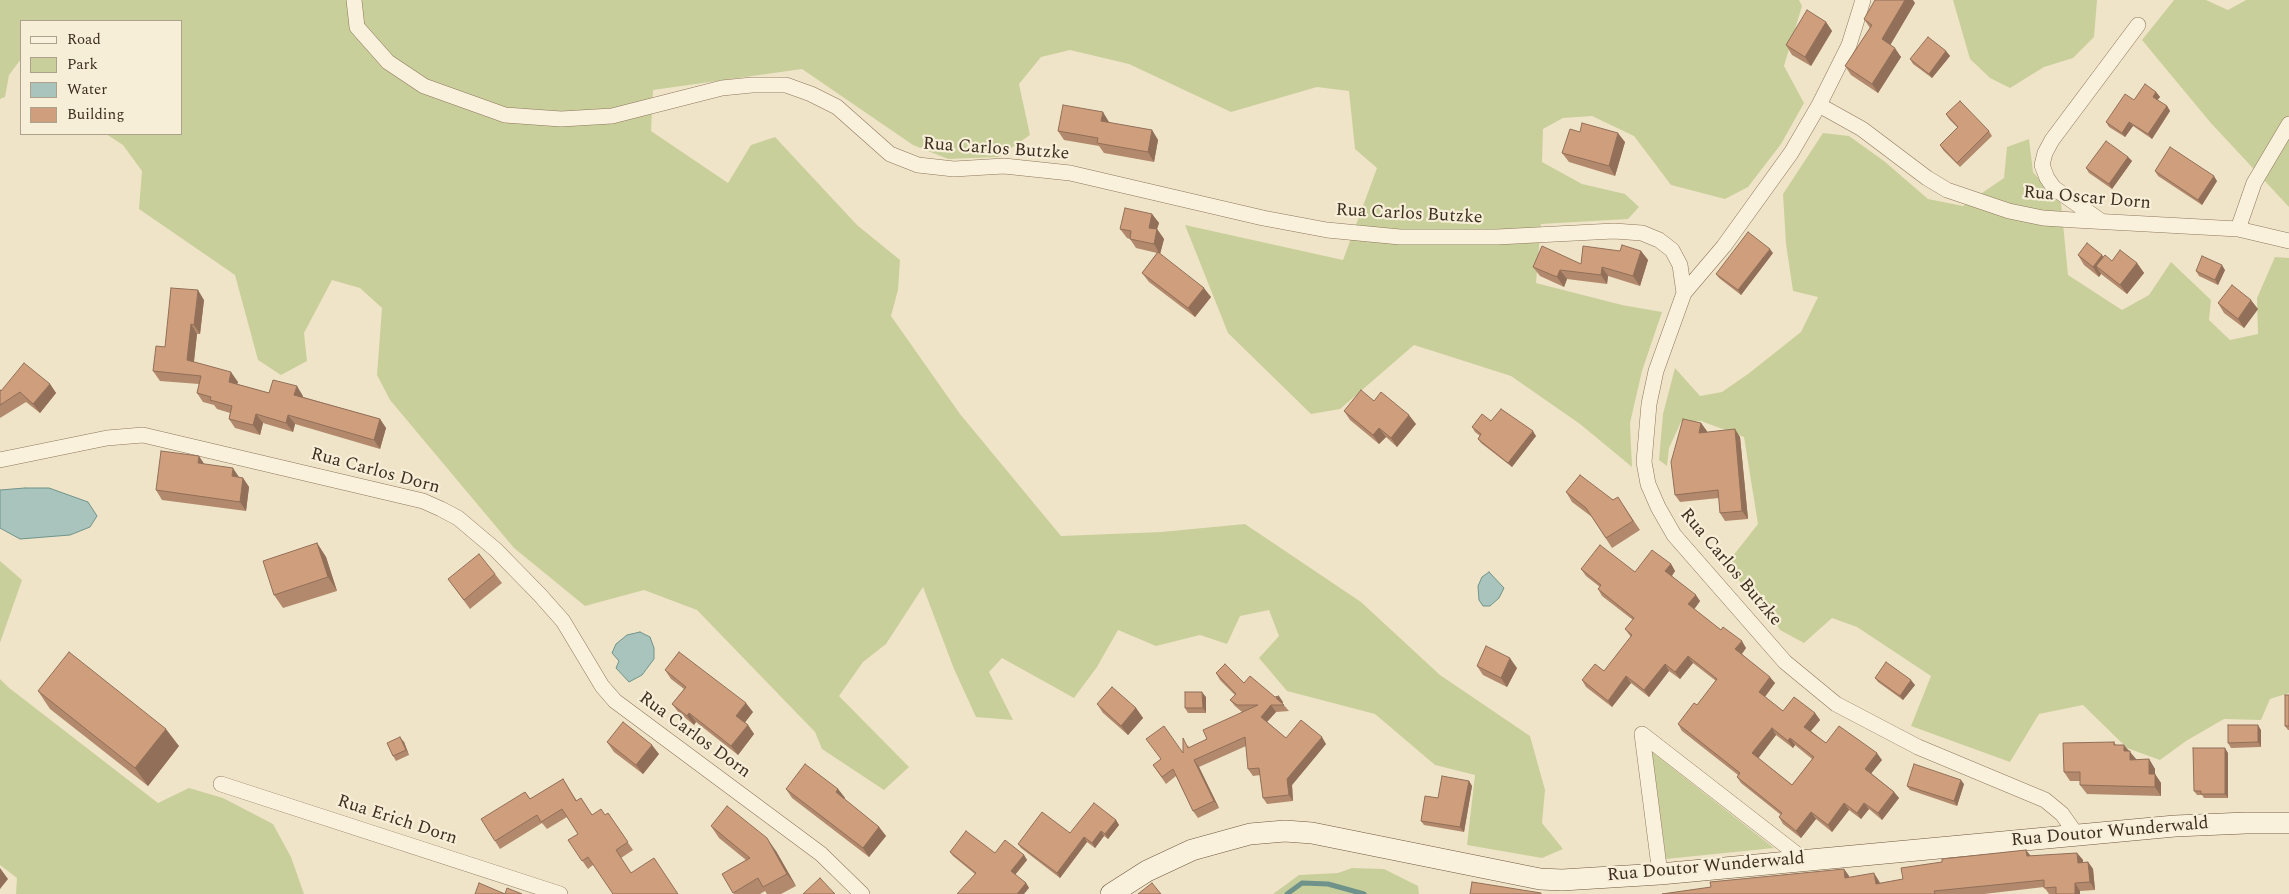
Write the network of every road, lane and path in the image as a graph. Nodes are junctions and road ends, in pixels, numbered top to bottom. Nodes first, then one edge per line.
1 (354, 0) edge
2 (1863, 0) edge
3 (2138, 25) dead end
4 (1819, 106) junction
5 (2289, 124) edge
6 (2102, 222) junction
7 (2238, 229) junction
8 (2289, 241) edge
9 (1684, 293) junction
10 (0, 460) edge
11 (222, 784) dead end
12 (2289, 823) edge
13 (2076, 834) junction
14 (1803, 859) junction
15 (1660, 874) junction
16 (560, 894) edge
17 (862, 894) edge
18 (1111, 894) edge

1 - 9 street, Rua Carlos Butzke
2 - 4 street
3 - 6 street
4 - 6 street, Rua Oscar Dorn
4 - 9 street
5 - 7 street
6 - 7 street, Rua Oscar Dorn
7 - 8 street, Rua Oscar Dorn
9 - 13 street, Rua Carlos Butzke
10 - 17 street, Rua Carlos Dorn
11 - 16 street, Rua Erich Dorn
12 - 13 street, Rua Doutor Wunderwald
13 - 14 street, Rua Doutor Wunderwald
14 - 15 street, Rua Doutor Wunderwald
14 - 15 street
15 - 18 street, Rua Doutor Wunderwald

